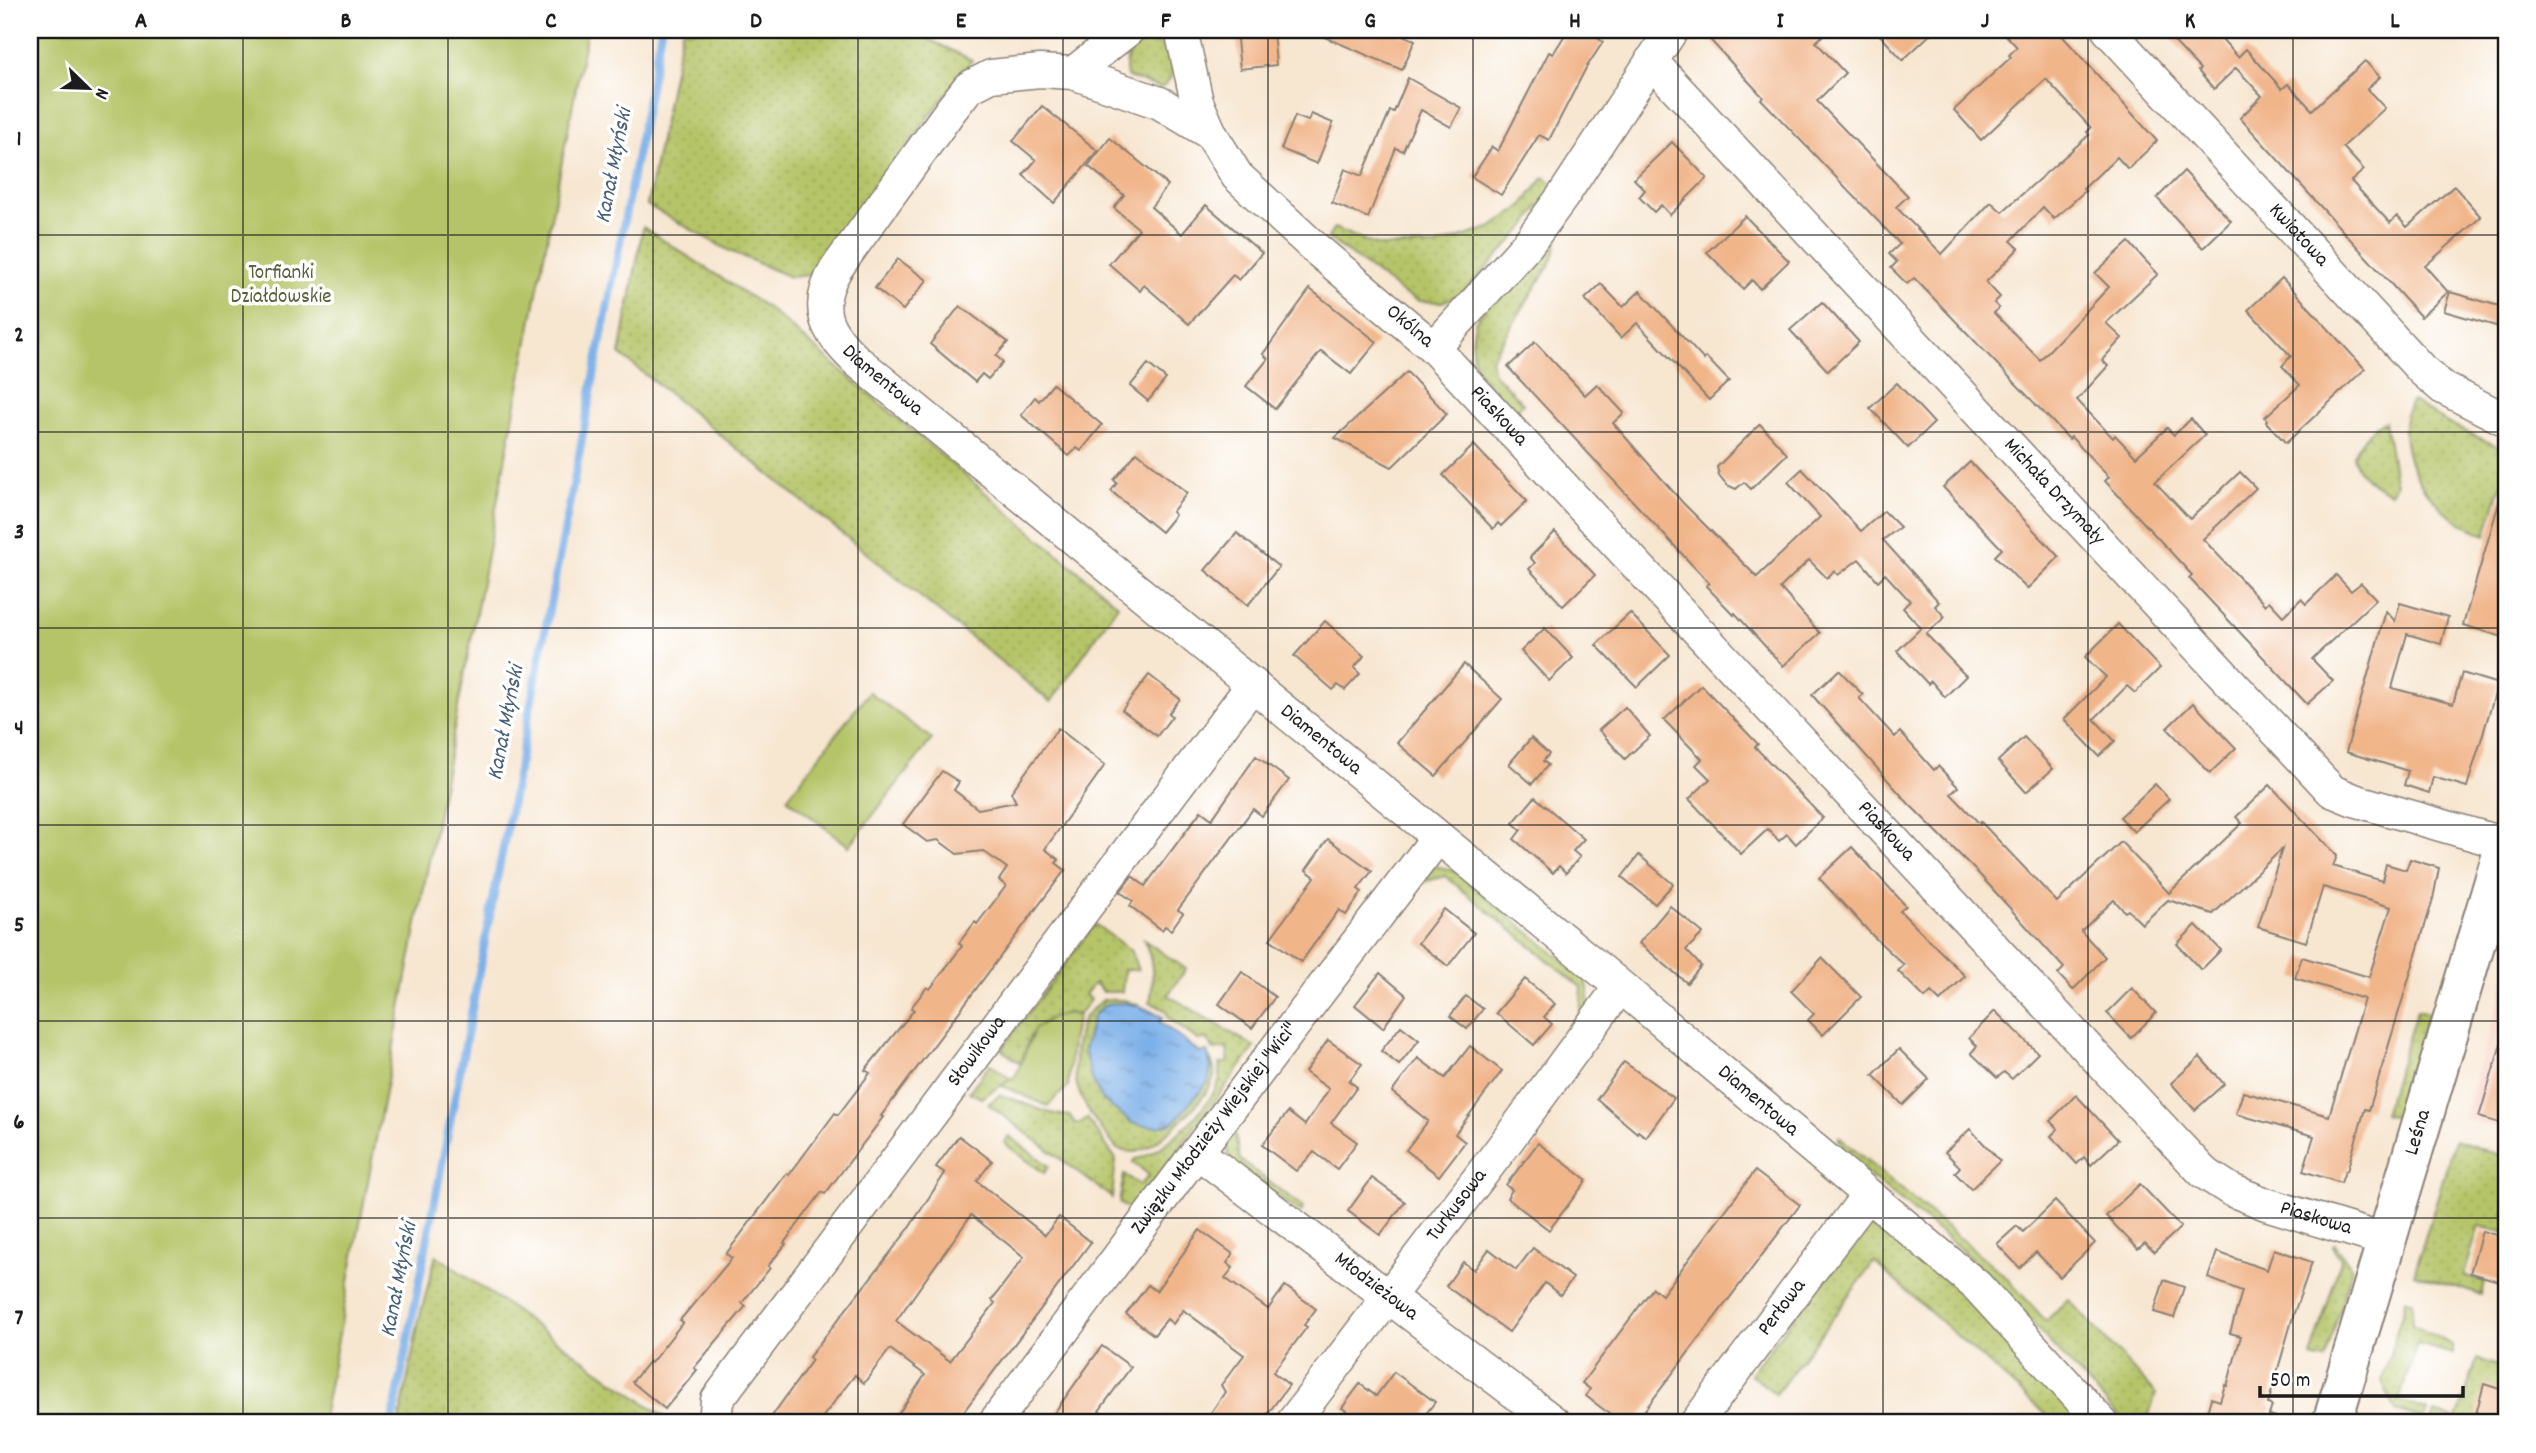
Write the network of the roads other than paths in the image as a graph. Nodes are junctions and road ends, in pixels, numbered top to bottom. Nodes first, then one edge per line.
1 (1672, 30) edge
2 (2108, 30) edge
3 (1121, 36) edge
4 (1178, 44) edge
5 (1651, 61) junction
6 (1073, 73) junction
7 (1120, 88) junction
8 (1160, 103) junction
9 (1210, 134) junction
10 (1434, 348) junction
11 (2506, 420) edge
12 (1253, 684) junction
13 (1437, 838) junction
14 (2506, 843) edge
15 (1620, 987) junction
16 (1197, 1152) junction
17 (1868, 1195) junction
18 (2387, 1241) junction
19 (1387, 1296) junction
20 (2337, 1422) edge
21 (715, 1423) edge
22 (994, 1423) edge
23 (1292, 1423) edge
24 (1555, 1423) edge
25 (1696, 1423) edge
26 (2102, 1423) edge

1 - 5 street, Okólna
2 - 11 street, Kwiatowa
3 - 6 street
3 - 7 street
4 - 8 street
4 - 9 street, Okólna
5 - 10 street, Okólna
5 - 14 street, Michała Drzymały
6 - 7 street, Diamentowa
6 - 12 street, Diamentowa
7 - 8 street, Diamentowa
8 - 9 street, Diamentowa
9 - 10 street, Okólna
10 - 18 street, Piaskowa
12 - 13 street, Diamentowa
12 - 21 street, Słowikowa
13 - 15 street, Diamentowa
13 - 16 street, Związku Młodzieży Wiejskiej "Wici"
14 - 18 street, Leśna
15 - 17 street, Diamentowa
15 - 19 street, Turkusowa
16 - 19 street, Młodzieżowa
16 - 22 street, Związku Młodzieży Wiejskiej "Wici"
17 - 25 street, Perłowa
17 - 26 street, Diamentowa
18 - 20 street, Leśna
19 - 23 street, Turkusowa
19 - 24 street, Młodzieżowa

